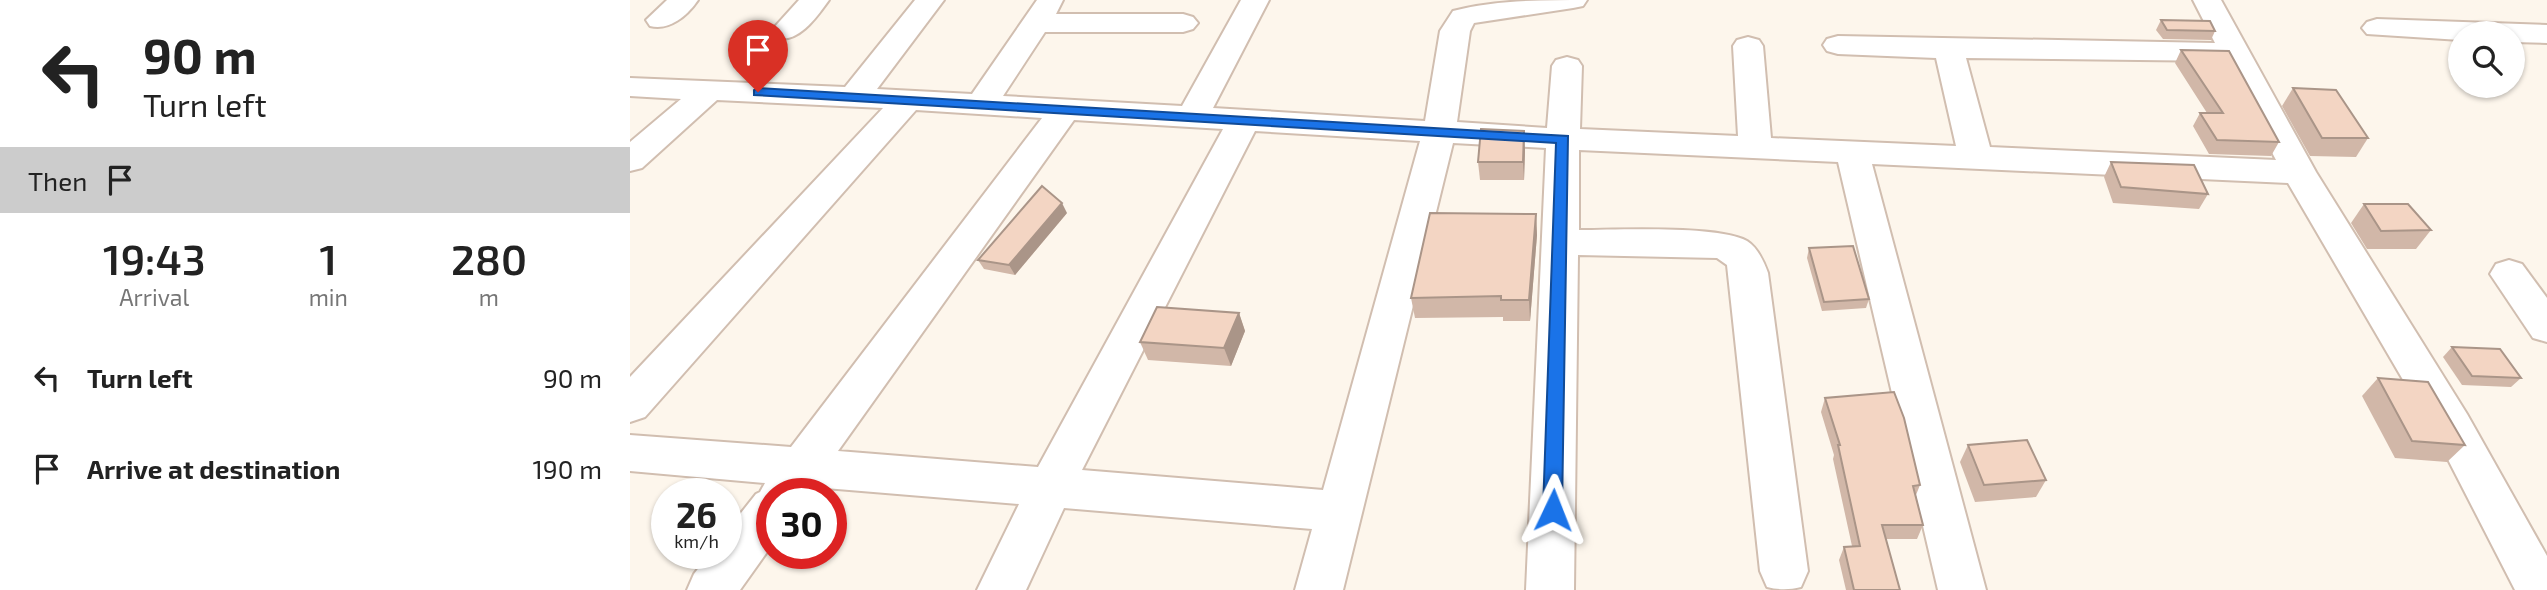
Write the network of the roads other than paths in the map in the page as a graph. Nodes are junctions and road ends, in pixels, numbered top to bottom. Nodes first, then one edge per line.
1 (684, 0) edge
2 (815, 0) edge
3 (930, 0) edge
4 (1255, 0) edge
5 (1573, 0) edge
6 (2207, 0) edge
7 (2477, 8) dead end
8 (1043, 12) edge
9 (660, 20) dead end
10 (2491, 21) edge
11 (1183, 23) dead end
12 (2377, 28) dead end
13 (2448, 30) edge
14 (785, 32) dead end
15 (2525, 33) edge
16 (2547, 34) edge
17 (1838, 45) dead end
18 (1748, 46) dead end
19 (1949, 49) junction
20 (2235, 52) junction
21 (1567, 66) dead end
22 (630, 87) edge
23 (710, 90) junction
24 (854, 97) junction
25 (908, 100) junction
26 (981, 105) junction
27 (1065, 110) junction
28 (1192, 117) junction
29 (1245, 119) junction
30 (1439, 132) junction
31 (1563, 139) junction
32 (1755, 148) junction
33 (1852, 152) junction
34 (1975, 156) junction
35 (630, 160) edge
36 (2300, 172) junction
37 (1560, 242) junction
38 (2509, 274) dead end
39 (2547, 327) edge
40 (630, 405) edge
41 (630, 453) edge
42 (780, 478) edge
43 (793, 478) edge
44 (847, 481) edge
45 (1051, 487) junction
46 (1339, 511) junction
47 (756, 530) edge
48 (1784, 571) dead end
49 (711, 590) edge
50 (1001, 590) edge
51 (1319, 590) edge
52 (1550, 590) edge
53 (1962, 590) edge
54 (2540, 590) edge

1 - 9 street
2 - 14 street
3 - 24 street
4 - 28 street
5 - 30 street
6 - 20 street
7 - 10 street
8 - 11 street
8 - 26 street
12 - 13 street
15 - 16 street
17 - 19 street
18 - 32 street
19 - 20 street
19 - 34 street
20 - 36 street
21 - 31 street
22 - 23 street
23 - 24 street
23 - 35 street
24 - 25 street
25 - 26 street
25 - 40 street
26 - 27 street
27 - 28 street
27 - 43 street
28 - 29 street
29 - 30 street
29 - 45 street
30 - 31 street
30 - 46 street
31 - 32 street
31 - 37 street
32 - 33 street
33 - 34 street
33 - 53 street
34 - 36 street
36 - 54 street
37 - 48 street
37 - 52 street
38 - 39 street
41 - 42 street
44 - 45 street
45 - 46 street
45 - 50 street
46 - 51 street
47 - 49 street

